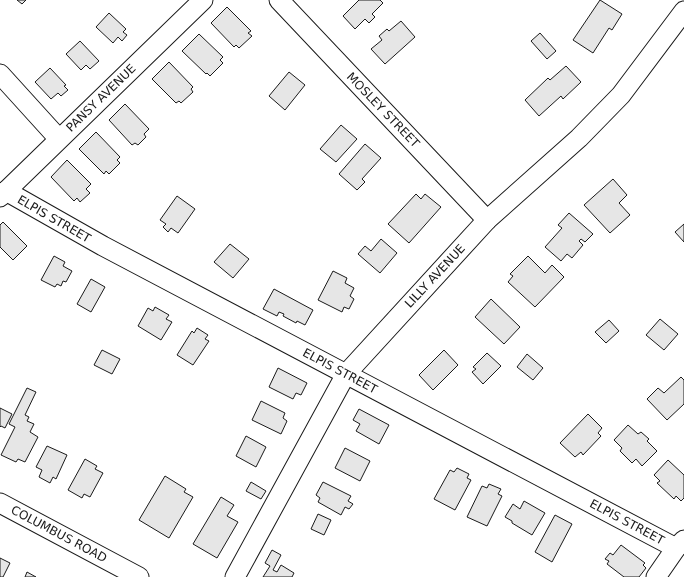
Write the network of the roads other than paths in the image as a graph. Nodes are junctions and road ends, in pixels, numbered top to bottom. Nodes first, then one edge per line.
1 (278, 0) edge
2 (192, 3) edge
3 (684, 11) edge
4 (0, 74) edge
5 (59, 139) junction
6 (3, 194) edge
7 (487, 220) junction
8 (346, 374) junction
9 (0, 503) edge
10 (680, 544) edge
11 (139, 577) edge
12 (235, 577) edge
13 (656, 577) edge

1 - 7 street, MOSLEY STREET
2 - 5 street, PANSY AVENUE
3 - 7 street, LILLY AVENUE
4 - 5 street
5 - 6 street, PANSY AVENUE
6 - 8 street, ELPIS STREET
7 - 8 street, LILLY AVENUE
8 - 10 street, ELPIS STREET
8 - 12 street, LILLY AVENUE
9 - 11 street, COLUMBUS ROAD
10 - 13 street

